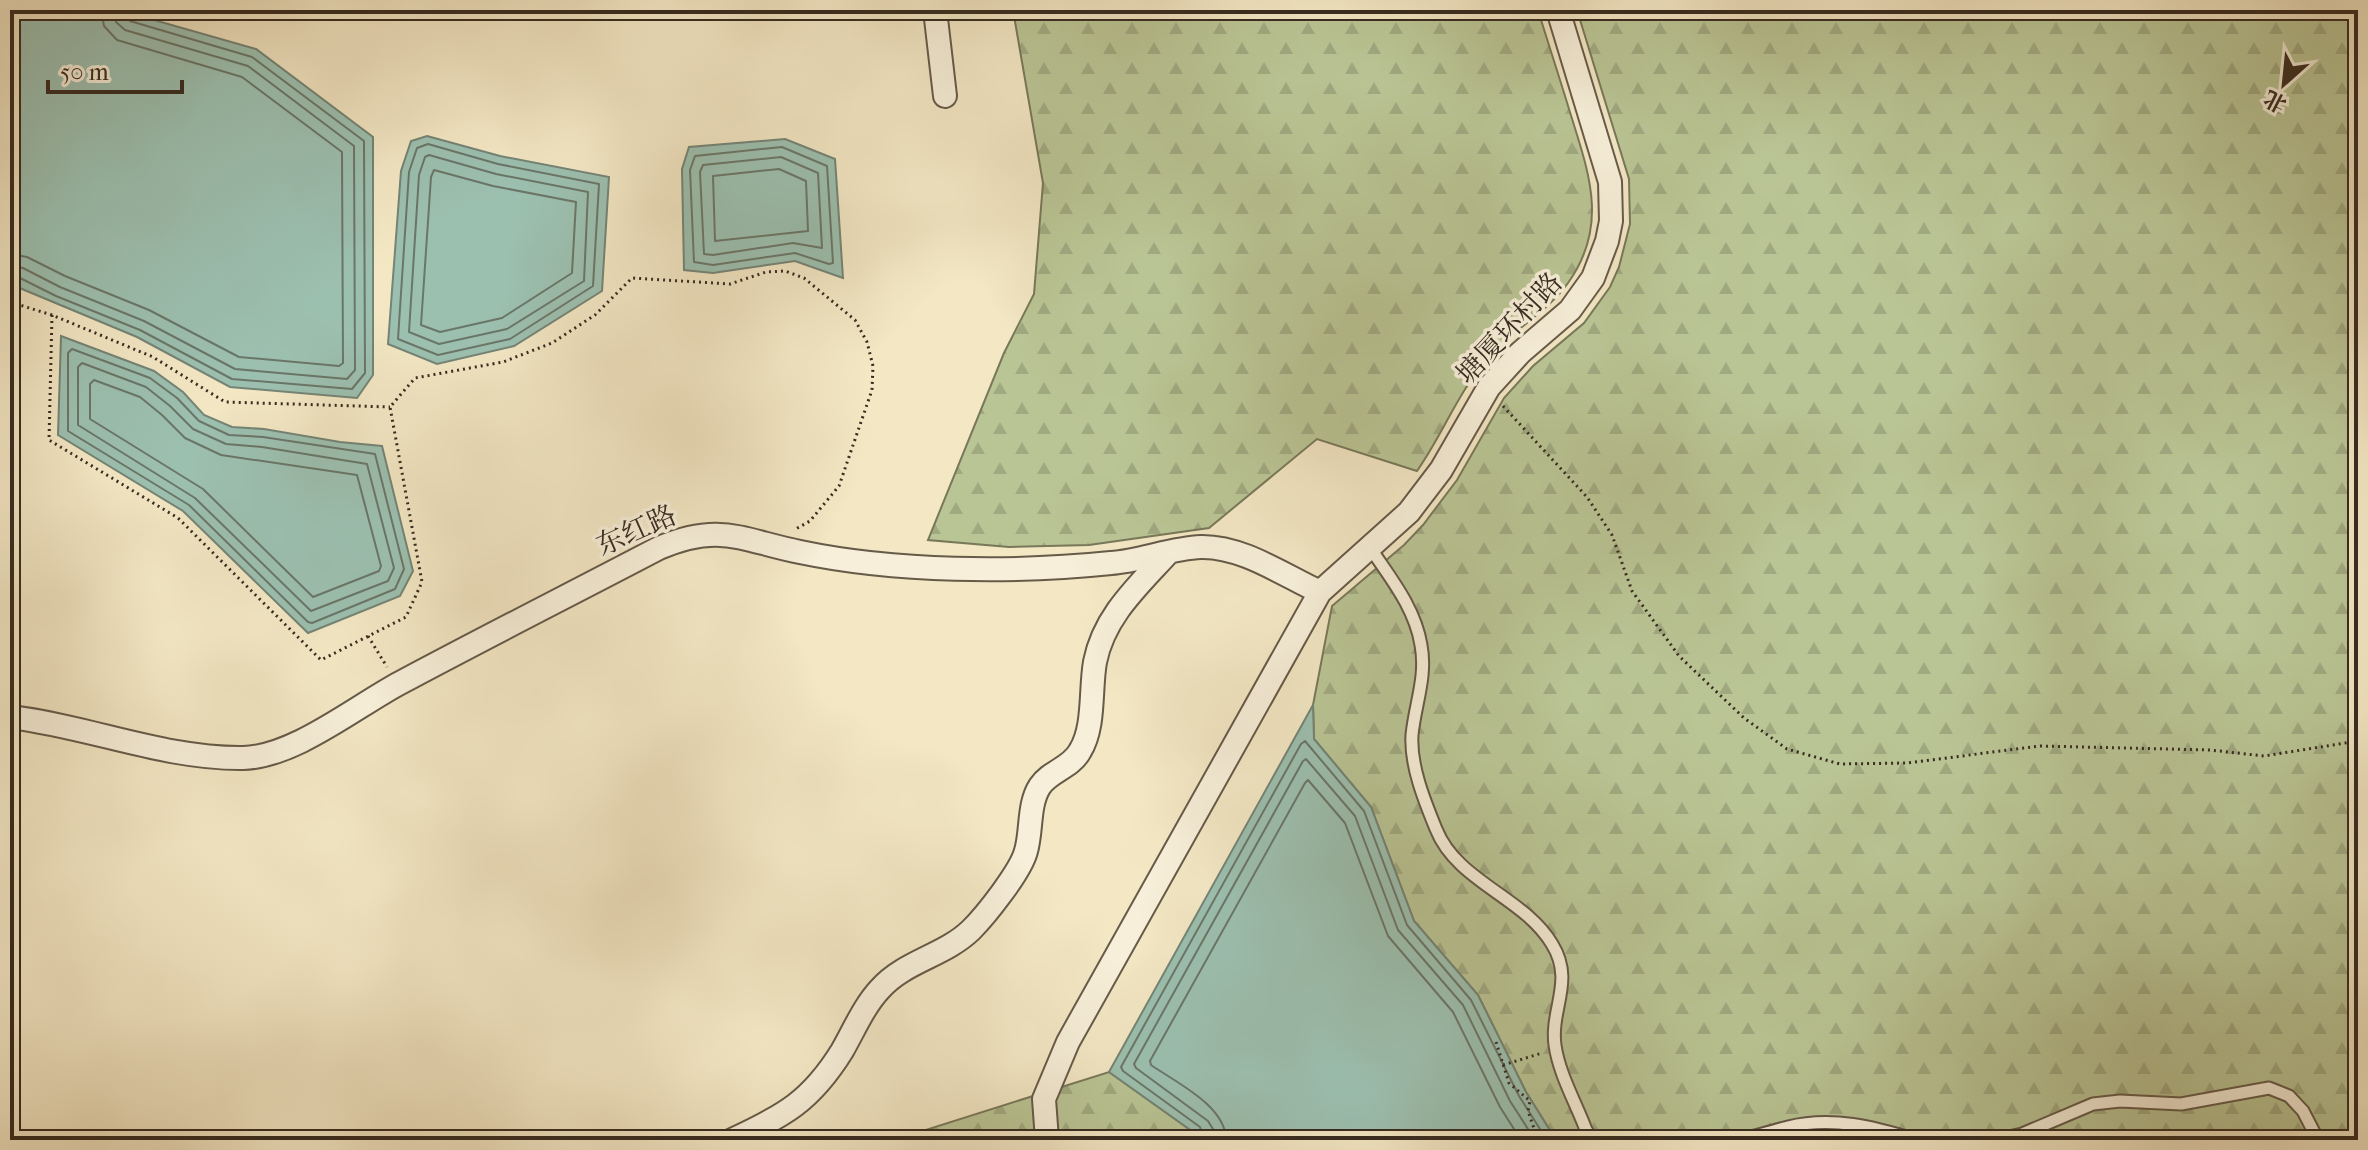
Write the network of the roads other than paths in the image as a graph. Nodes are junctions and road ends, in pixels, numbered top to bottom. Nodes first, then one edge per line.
1 (935, 10) edge
2 (1558, 10) edge
3 (945, 96) dead end
4 (1371, 549) junction
5 (1168, 553) junction
6 (1320, 592) junction
7 (10, 717) edge
8 (732, 1140) edge
9 (1047, 1140) edge
10 (1593, 1140) edge
11 (1740, 1140) edge
12 (1916, 1140) edge
13 (1995, 1140) edge
14 (2318, 1140) edge

1 - 3 street
2 - 4 street, 塘厦环村路
4 - 6 street, 塘厦环村路
4 - 10 lane
5 - 6 street, 东红路
5 - 7 street, 东红路
5 - 8 street
6 - 9 street
11 - 12 lane
13 - 14 lane

